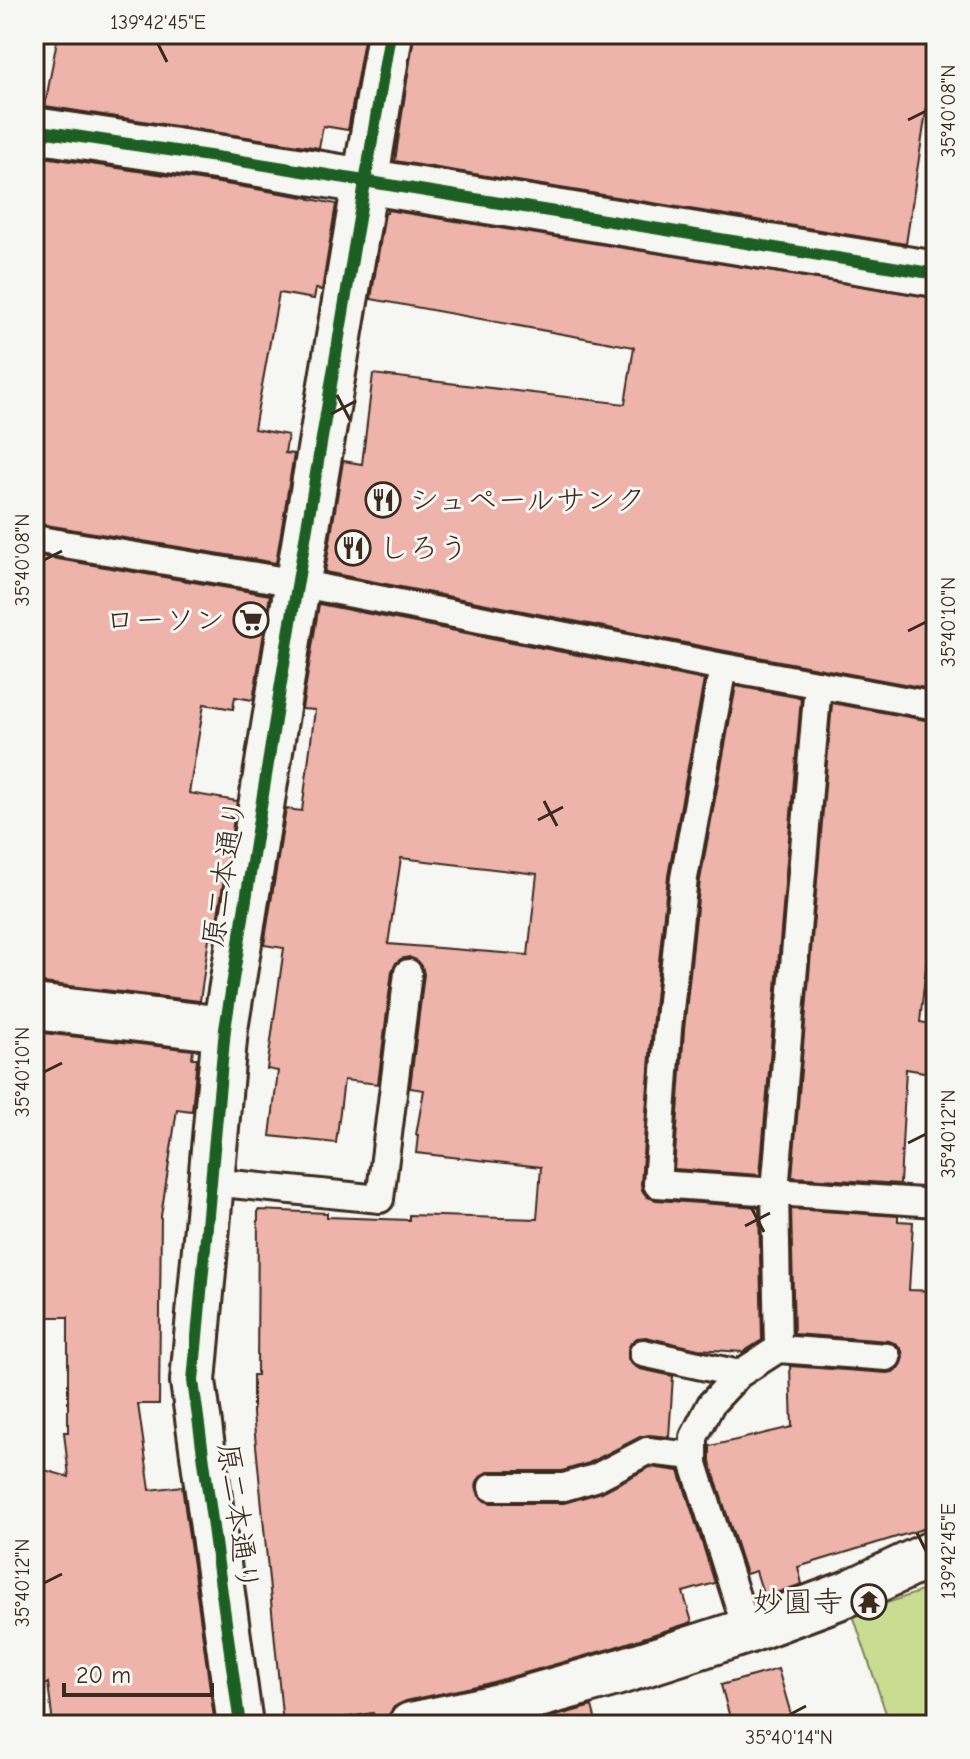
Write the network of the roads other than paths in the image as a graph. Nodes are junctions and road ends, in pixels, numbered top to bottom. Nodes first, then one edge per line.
1 (390, 34) edge
2 (34, 130) edge
3 (366, 182) junction
4 (936, 274) edge
5 (34, 539) edge
6 (297, 583) junction
7 (723, 667) junction
8 (818, 684) junction
9 (936, 706) edge
10 (408, 973) dead end
11 (34, 1007) edge
12 (225, 1029) junction
13 (211, 1182) junction
14 (775, 1191) junction
15 (936, 1203) edge
16 (778, 1349) junction
17 (643, 1353) dead end
18 (887, 1357) dead end
19 (739, 1374) junction
20 (694, 1456) junction
21 (492, 1487) dead end
22 (936, 1552) edge
23 (747, 1631) junction
24 (240, 1725) edge
25 (411, 1725) edge

1 - 3 street, 原二本通り
2 - 3 street
3 - 4 street
3 - 6 street, 原二本通り
5 - 6 lane
6 - 7 lane
6 - 12 street, 原二本通り
7 - 8 lane
7 - 14 lane
8 - 9 lane
8 - 14 lane
10 - 13 lane
11 - 12 street
12 - 13 street, 原二本通り
13 - 24 street, 原二本通り
14 - 15 lane
14 - 16 lane
16 - 18 lane
16 - 19 lane
17 - 19 lane
19 - 20 lane
20 - 21 lane
20 - 23 lane
22 - 23 street
23 - 25 street

